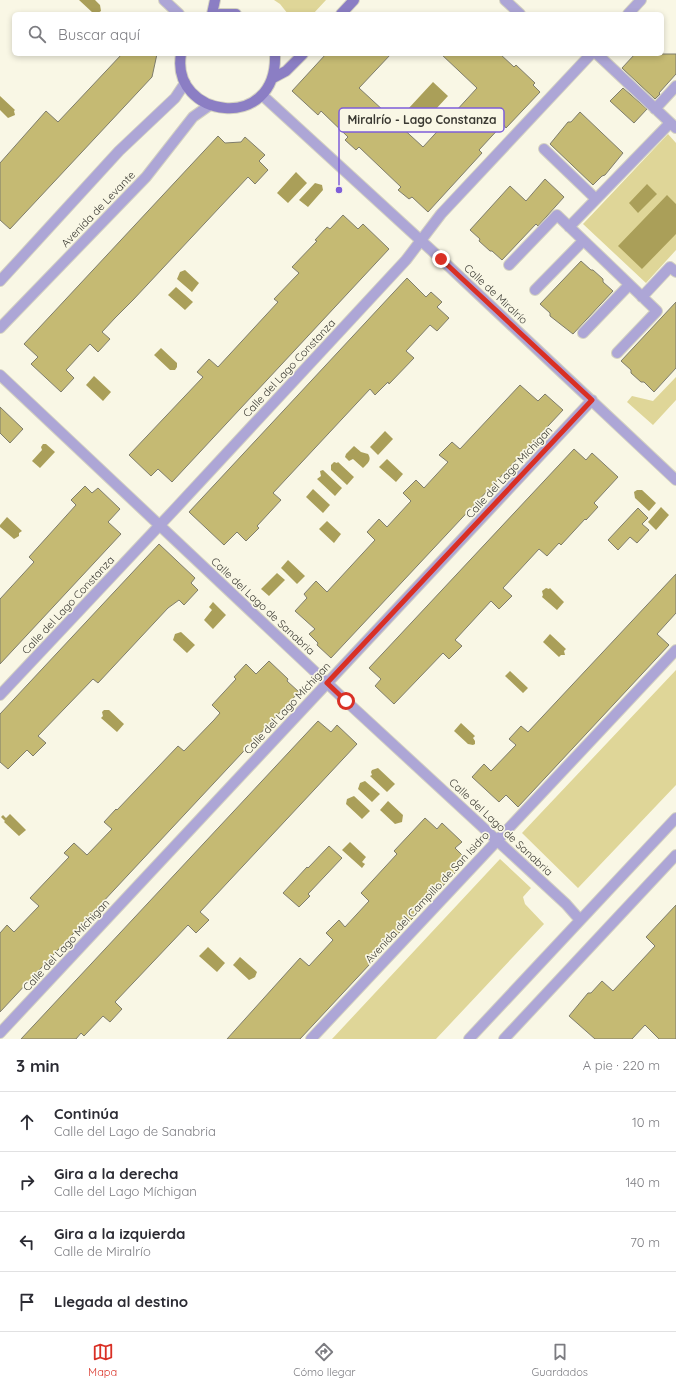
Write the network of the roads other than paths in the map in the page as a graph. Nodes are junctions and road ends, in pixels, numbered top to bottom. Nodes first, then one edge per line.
1 (164, 0) edge
2 (215, 0) edge
3 (354, 0) edge
4 (505, 0) edge
5 (641, 0) edge
6 (177, 12) edge
7 (212, 12) edge
8 (343, 12) edge
9 (518, 12) edge
10 (630, 12) edge
11 (181, 56) edge
12 (275, 56) edge
13 (301, 56) edge
14 (589, 56) edge
15 (599, 56) edge
16 (273, 78) junction
17 (186, 82) junction
18 (676, 86) edge
19 (262, 95) junction
20 (210, 106) junction
21 (655, 109) junction
22 (673, 126) edge
23 (544, 149) dead end
24 (596, 199) junction
25 (569, 227) junction
26 (421, 240) junction
27 (583, 240) junction
28 (509, 265) dead end
29 (676, 272) edge
30 (0, 281) edge
31 (629, 284) junction
32 (535, 290) dead end
33 (642, 297) junction
34 (0, 328) edge
35 (583, 333) dead end
36 (617, 353) dead end
37 (0, 375) edge
38 (592, 400) junction
39 (676, 480) edge
40 (159, 525) junction
41 (676, 650) edge
42 (327, 683) junction
43 (0, 695) edge
44 (676, 818) edge
45 (498, 840) junction
46 (676, 855) edge
47 (580, 920) junction
48 (0, 1033) edge
49 (311, 1039) edge
50 (469, 1039) edge
51 (504, 1039) edge

1 - 6 street
2 - 7 street
3 - 8 street
4 - 9 street
5 - 10 street
11 - 17 street
12 - 16 street
13 - 16 street
14 - 26 street, Calle del Lago Constanza
15 - 21 street
16 - 19 street
17 - 20 street
17 - 30 street, Avenida de Levante
18 - 21 street
19 - 20 street
19 - 26 street, Calle de Miralrío
20 - 34 street, Avenida de Levante
21 - 22 street
22 - 24 street
23 - 24 street
24 - 25 street
25 - 27 street
25 - 28 street
26 - 38 street, Calle de Miralrío
26 - 40 street, Calle del Lago Constanza
27 - 31 street
27 - 32 street
29 - 33 street
31 - 33 street
31 - 35 street
33 - 36 street
37 - 40 street, Calle del Lago de Sanabria
38 - 39 street, Calle de Miralrío
38 - 42 street, Calle del Lago Míchigan
40 - 42 street, Calle del Lago de Sanabria
40 - 43 street, Calle del Lago Constanza
41 - 45 street, Avenida del Campillo de San Isidro
42 - 45 street, Calle del Lago de Sanabria
42 - 48 street, Calle del Lago Míchigan
44 - 47 street
45 - 47 street, Calle del Lago de Sanabria
45 - 49 street, Avenida del Campillo de San Isidro
46 - 51 street
47 - 50 street

